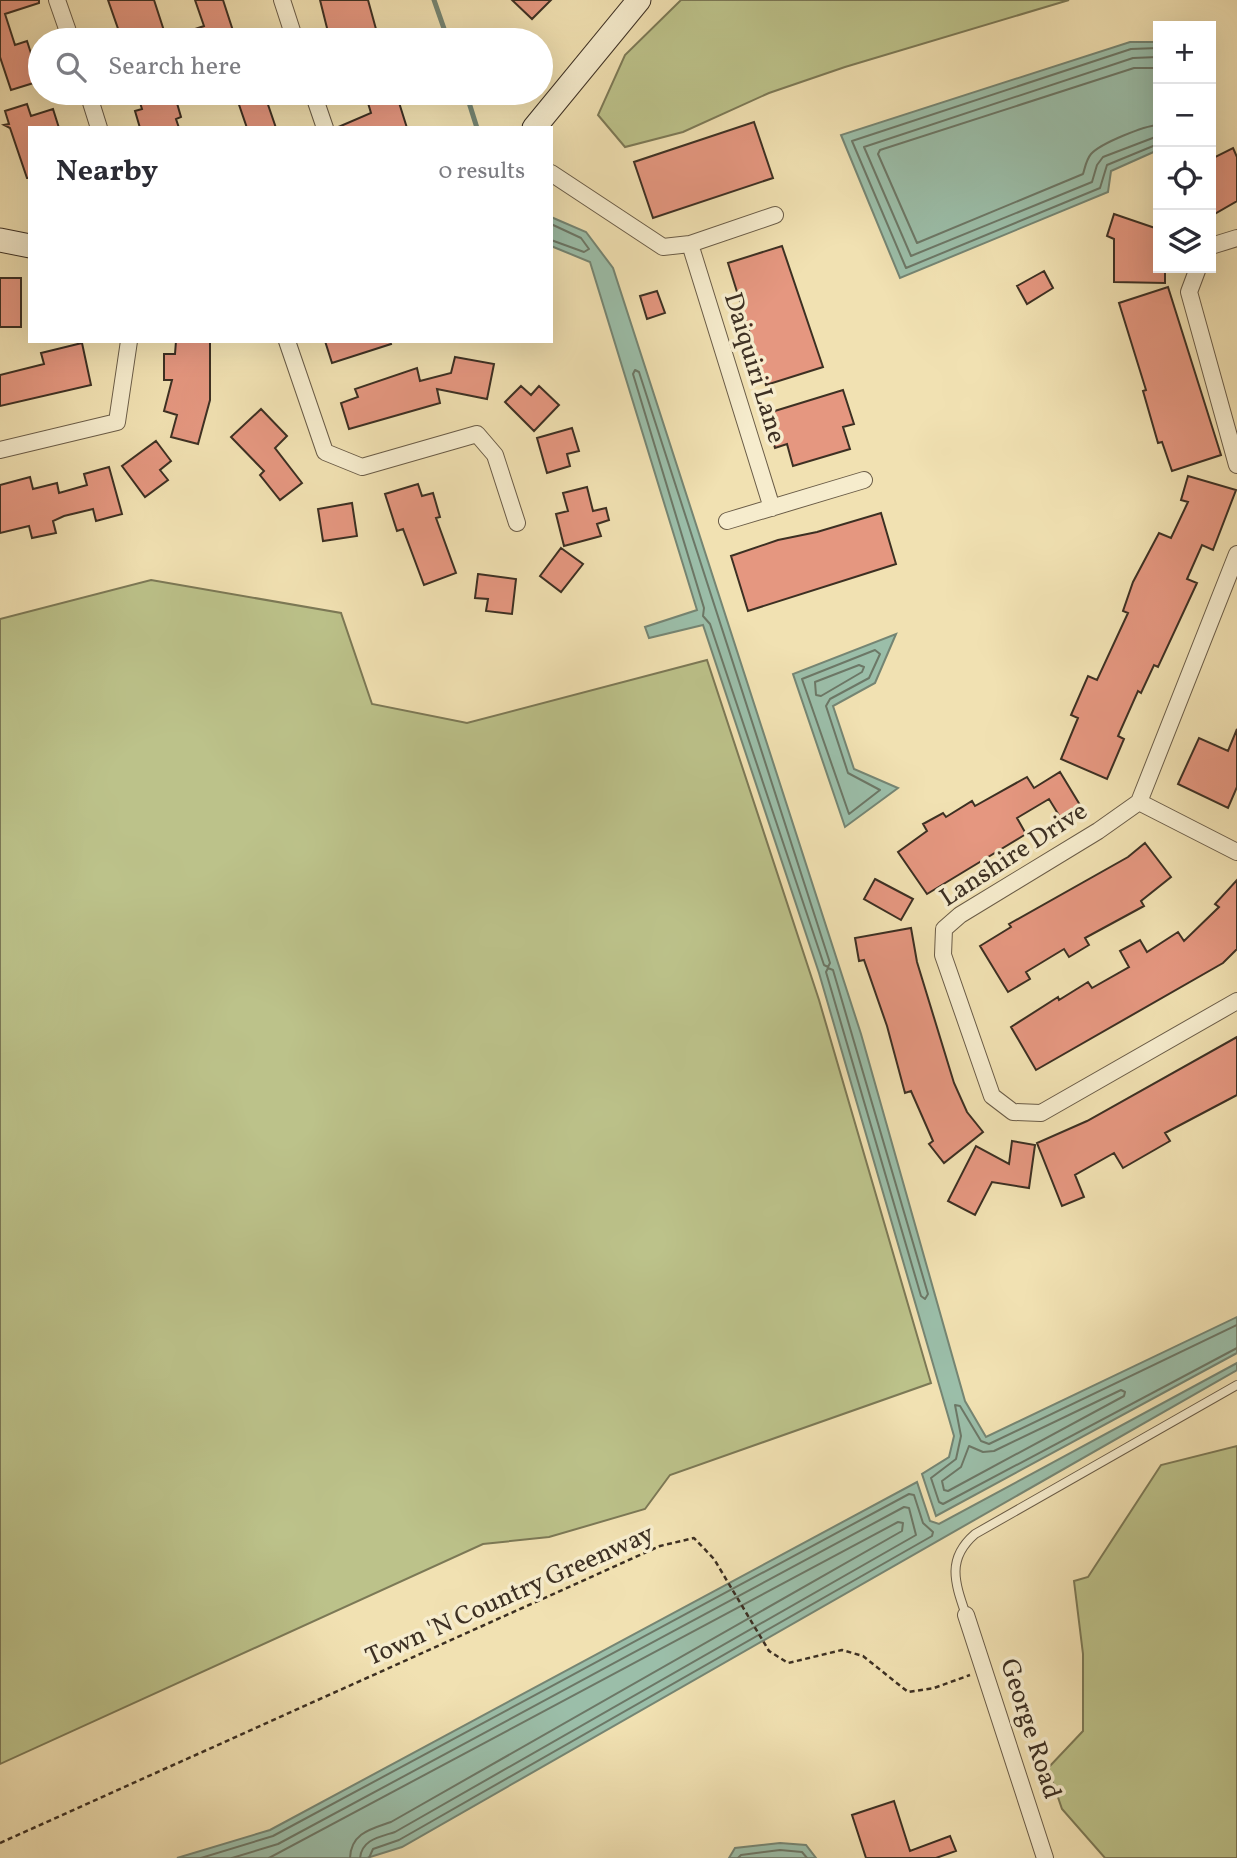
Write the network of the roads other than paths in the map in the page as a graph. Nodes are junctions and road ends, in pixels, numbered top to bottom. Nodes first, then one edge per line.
1 (57, 0) edge
2 (282, 0) edge
3 (639, 0) edge
4 (67, 28) edge
5 (291, 28) edge
6 (92, 105) edge
7 (317, 105) edge
8 (553, 105) edge
9 (553, 105) edge
10 (98, 126) edge
11 (324, 126) edge
12 (536, 126) edge
13 (553, 174) edge
14 (775, 215) dead end
15 (1237, 238) edge
16 (0, 240) edge
17 (690, 244) junction
18 (1216, 244) edge
19 (28, 246) edge
20 (1196, 273) edge
21 (129, 343) edge
22 (288, 343) edge
23 (0, 450) edge
24 (1237, 465) edge
25 (864, 480) dead end
26 (772, 508) junction
27 (727, 521) dead end
28 (517, 523) dead end
29 (1237, 554) edge
30 (1139, 802) junction
31 (1237, 852) edge
32 (1237, 1001) edge
33 (1237, 1385) edge
34 (966, 1615) joint
35 (1045, 1858) edge

1 - 4 street
2 - 5 street
3 - 8 street
6 - 10 street
7 - 11 street
9 - 12 street
13 - 17 street
14 - 17 street
15 - 18 street
16 - 19 street
17 - 26 street, Daiquiri Lane
20 - 24 street
21 - 23 street
22 - 28 street
25 - 26 street
26 - 27 street
29 - 30 street
30 - 31 street
30 - 32 street, Lanshire Drive
33 - 34 lane
34 - 35 street, George Road

